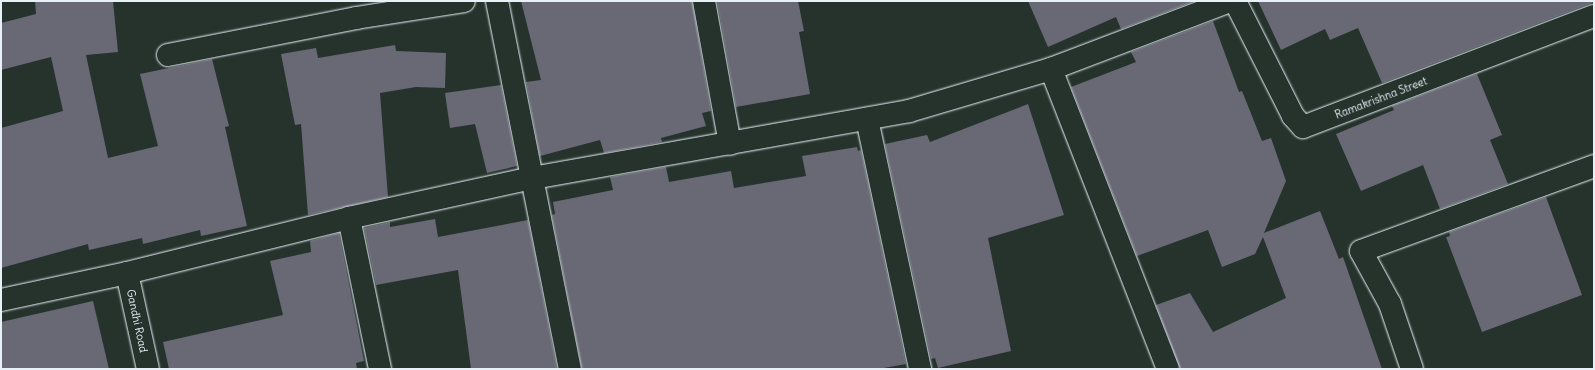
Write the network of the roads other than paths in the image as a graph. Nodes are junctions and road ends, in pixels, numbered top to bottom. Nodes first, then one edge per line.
1 (464, 1) edge
2 (497, 1) edge
3 (704, 1) edge
4 (1230, 1) edge
5 (1234, 1) edge
6 (1594, 16) edge
7 (168, 55) dead end
8 (1051, 69) junction
9 (867, 118) junction
10 (730, 144) junction
11 (1594, 166) edge
12 (533, 178) junction
13 (349, 218) junction
14 (127, 273) junction
15 (1, 300) edge
16 (148, 369) edge
17 (380, 369) edge
18 (570, 369) edge
19 (920, 369) edge
20 (1168, 369) edge
21 (1412, 369) edge

1 - 7 street
2 - 12 street
3 - 10 street
4 - 8 street
5 - 6 street, Ramakrishna Street
8 - 9 street
8 - 20 street
9 - 10 street
9 - 19 street
10 - 12 street
11 - 21 street
12 - 13 street
12 - 18 street
13 - 14 street
13 - 17 street
14 - 15 street
14 - 16 street, Gandhi Road

